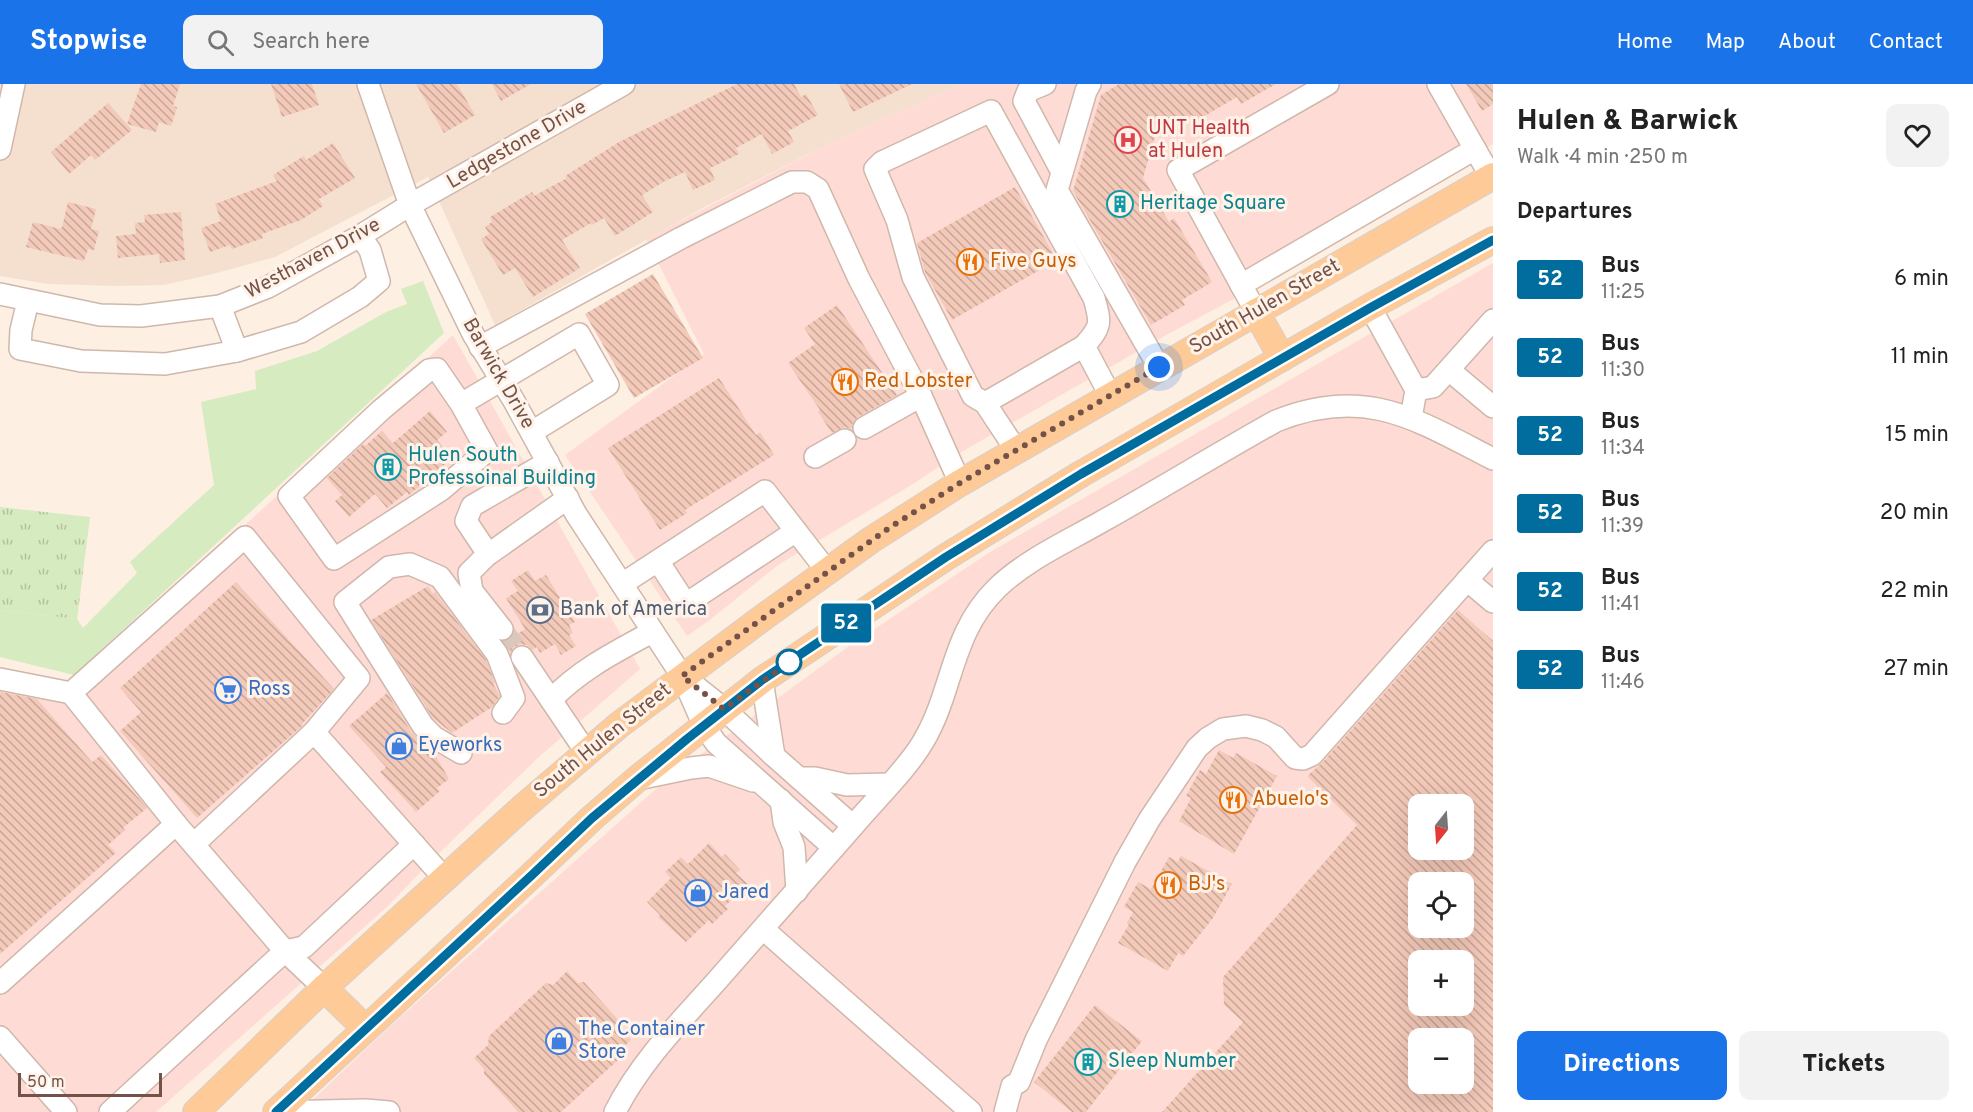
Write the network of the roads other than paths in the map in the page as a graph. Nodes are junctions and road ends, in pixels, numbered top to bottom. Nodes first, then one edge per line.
1 (14, 84) edge
2 (368, 84) edge
3 (624, 84) edge
4 (1045, 84) edge
5 (1090, 84) edge
6 (1328, 84) edge
7 (1438, 84) edge
8 (0, 149) edge
9 (1474, 149) junction
10 (1062, 172) junction
11 (1492, 176) edge
12 (410, 205) junction
13 (1339, 229) junction
14 (360, 236) junction
15 (1493, 240) edge
16 (1355, 256) junction
17 (1241, 285) junction
18 (0, 294) edge
19 (28, 301) junction
20 (220, 306) junction
21 (1370, 308) junction
22 (1256, 312) junction
23 (1493, 320) edge
24 (1084, 346) junction
25 (480, 347) junction
26 (237, 351) junction
27 (1282, 358) junction
28 (1159, 367) junction
29 (1449, 370) junction
30 (500, 379) junction
31 (1416, 390) junction
32 (1110, 395) junction
33 (921, 396) junction
34 (985, 403) junction
35 (461, 404) junction
36 (1493, 407) edge
37 (1411, 418) junction
38 (864, 428) dead end
39 (531, 432) junction
40 (845, 440) dead end
41 (1016, 450) junction
42 (815, 457) dead end
43 (1493, 459) edge
44 (548, 462) junction
45 (960, 483) junction
46 (568, 498) junction
47 (796, 531) junction
48 (1493, 551) edge
49 (487, 555) junction
50 (658, 561) junction
51 (827, 571) junction
52 (1467, 580) junction
53 (622, 584) junction
54 (1493, 602) edge
55 (502, 629) tunnel mouth
56 (652, 632) junction
57 (522, 657) tunnel mouth
58 (682, 676) junction
59 (0, 679) edge
60 (762, 680) junction
61 (71, 693) junction
62 (551, 700) junction
63 (724, 709) junction
64 (503, 713) dead end
65 (704, 726) junction
66 (314, 732) junction
67 (586, 752) junction
68 (461, 753) dead end
69 (774, 756) junction
70 (799, 778) junction
71 (637, 779) junction
72 (762, 784) junction
73 (889, 784) junction
74 (781, 800) junction
75 (176, 824) junction
76 (853, 825) junction
77 (194, 844) junction
78 (414, 844) junction
79 (834, 848) junction
80 (444, 878) junction
81 (797, 891) junction
82 (763, 929) junction
83 (285, 951) junction
84 (0, 983) edge
85 (324, 988) junction
86 (365, 1028) junction
87 (0, 1037) edge
88 (66, 1112) edge
89 (110, 1112) edge
90 (196, 1112) edge
91 (276, 1112) edge
92 (389, 1112) edge
93 (615, 1112) edge
94 (971, 1112) edge
95 (1005, 1112) edge

1 - 8 street
2 - 12 street, Barwick Drive
3 - 12 street, Ledgestone Drive
4 - 10 street
5 - 10 street
6 - 17 street
7 - 9 street
9 - 11 street
9 - 13 street
10 - 28 street
11 - 16 main road, South Hulen Street
12 - 14 street, Westhaven Drive
12 - 25 street, Barwick Drive
13 - 16 street
13 - 17 street
14 - 20 street, Westhaven Drive
14 - 26 street
15 - 21 main road
16 - 22 main road, South Hulen Street
17 - 22 street
18 - 19 street, Westhaven Drive
19 - 20 street, Westhaven Drive
19 - 26 street
20 - 26 street
21 - 27 main road
21 - 31 street
22 - 27 main road
22 - 28 main road, South Hulen Street
23 - 29 street
24 - 32 street
24 - 34 street
24 - 34 street
25 - 30 street, Barwick Drive
25 - 33 street
27 - 60 main road
28 - 32 main road, South Hulen Street
29 - 31 street
29 - 36 street
30 - 35 street
30 - 39 street, Barwick Drive
30 - 39 street
31 - 37 street
32 - 41 main road, South Hulen Street
33 - 38 street
33 - 45 street
34 - 41 street
35 - 35 street
37 - 43 street
37 - 73 street
39 - 44 street, Barwick Drive
40 - 42 street
41 - 45 main road, South Hulen Street
44 - 46 street, Barwick Drive
44 - 49 street
45 - 51 main road, South Hulen Street
46 - 49 street
46 - 53 street, Barwick Drive
47 - 50 street
47 - 50 street
47 - 51 street
48 - 52 street
49 - 55 street
50 - 53 street
51 - 58 main road, South Hulen Street
52 - 54 street
52 - 95 street
53 - 56 street, Barwick Drive
56 - 58 street, Barwick Drive
56 - 62 street
57 - 62 street
58 - 63 street
58 - 65 street
58 - 67 main road, South Hulen Street
59 - 61 street
60 - 63 main road
60 - 69 street
61 - 66 street
61 - 75 street
62 - 67 street
63 - 65 main road
63 - 69 street
64 - 68 street
65 - 71 main road
65 - 72 street
66 - 77 street
66 - 78 street
67 - 80 main road, South Hulen Street
69 - 70 street
70 - 73 street
70 - 76 street
71 - 72 street
71 - 86 main road
72 - 74 street
73 - 76 street
74 - 79 street
74 - 81 street
75 - 77 street
75 - 84 street
76 - 79 street
77 - 83 street
78 - 80 street
78 - 83 street
79 - 81 street
80 - 85 main road, South Hulen Street
81 - 82 street
82 - 93 street
82 - 94 street
83 - 85 street
83 - 89 street
85 - 86 main road
85 - 90 main road, South Hulen Street
86 - 91 main road
87 - 88 street
91 - 92 street

